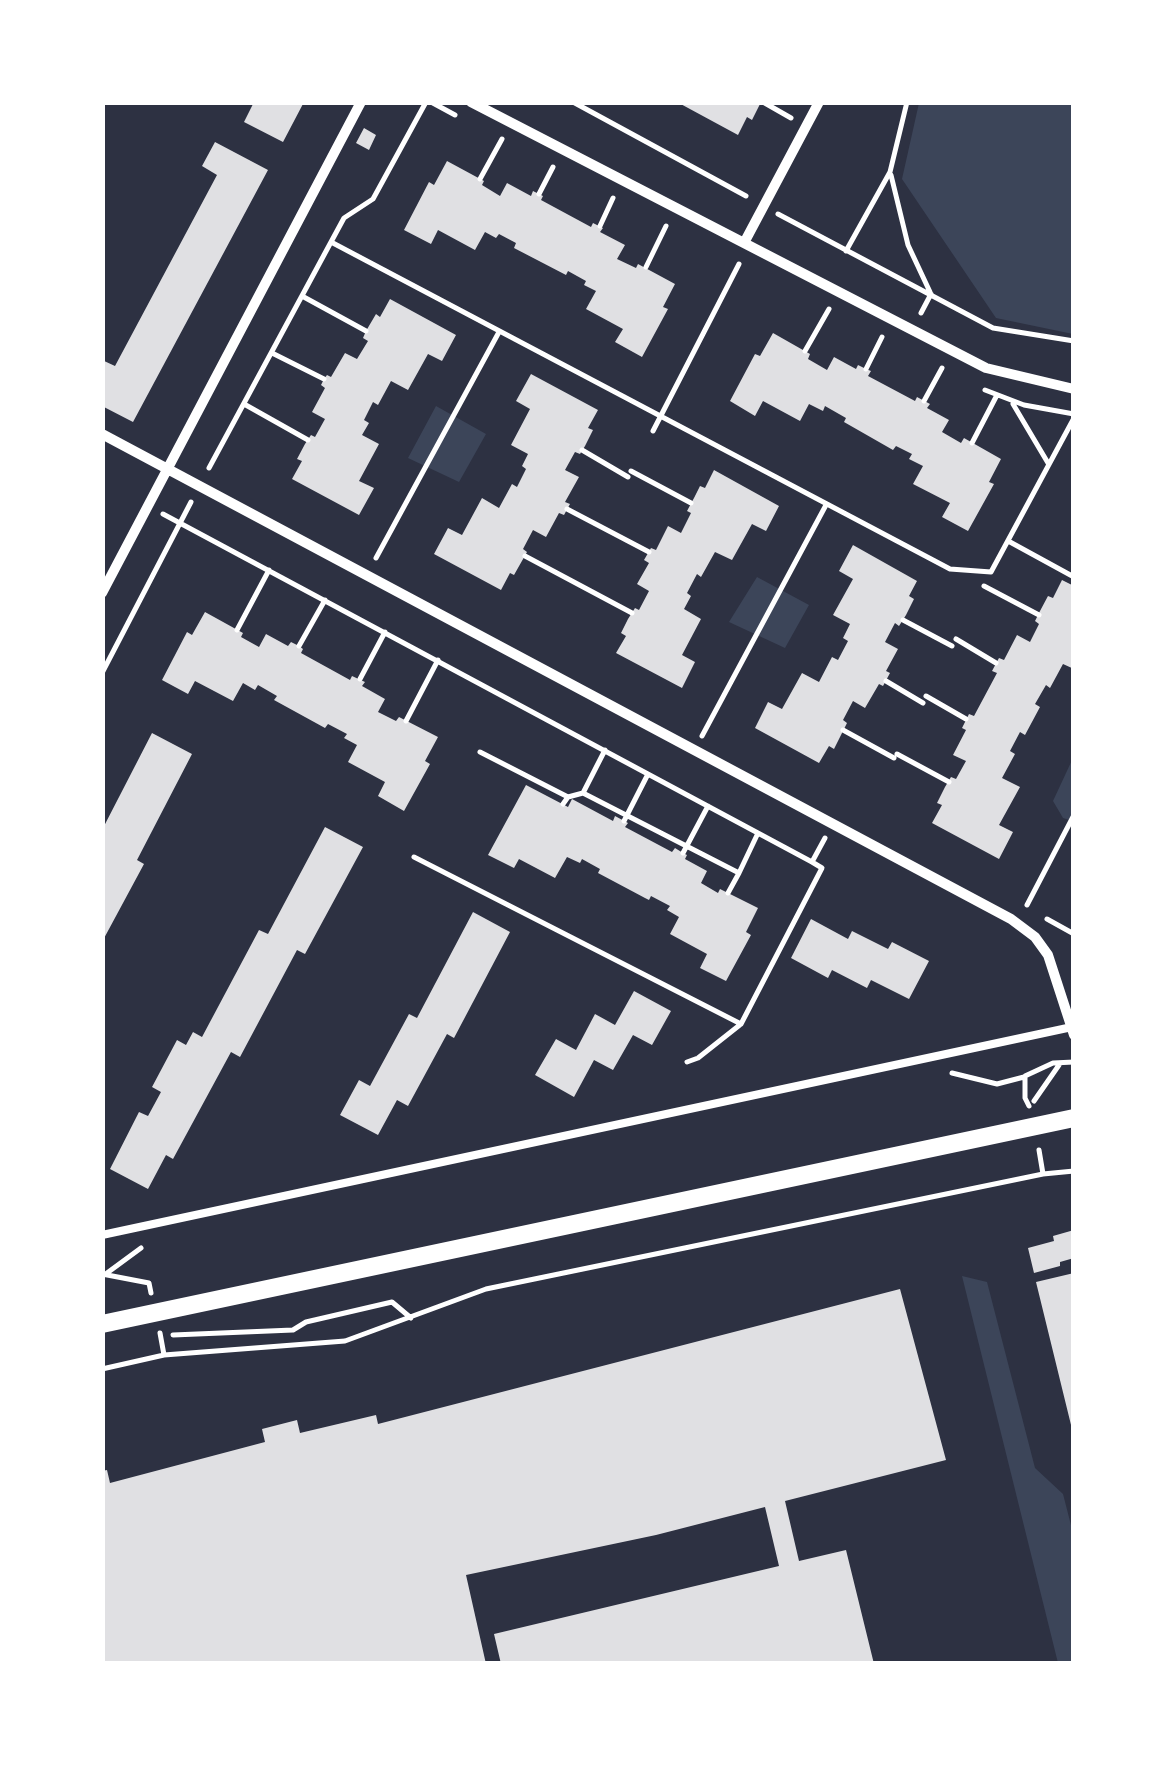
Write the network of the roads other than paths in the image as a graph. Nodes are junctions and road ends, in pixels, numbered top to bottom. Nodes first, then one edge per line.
1 (361, 102) edge
2 (470, 102) edge
3 (818, 102) edge
4 (744, 243) junction
5 (1074, 389) edge
6 (102, 434) edge
7 (167, 470) junction
8 (102, 593) edge
9 (1073, 1030) edge
10 (1074, 1118) edge
11 (102, 1236) edge
12 (102, 1324) edge

1 - 7 street
2 - 4 street
3 - 4 street
4 - 5 street
6 - 7 street
7 - 8 street
7 - 9 street
9 - 11 lane
10 - 12 street

